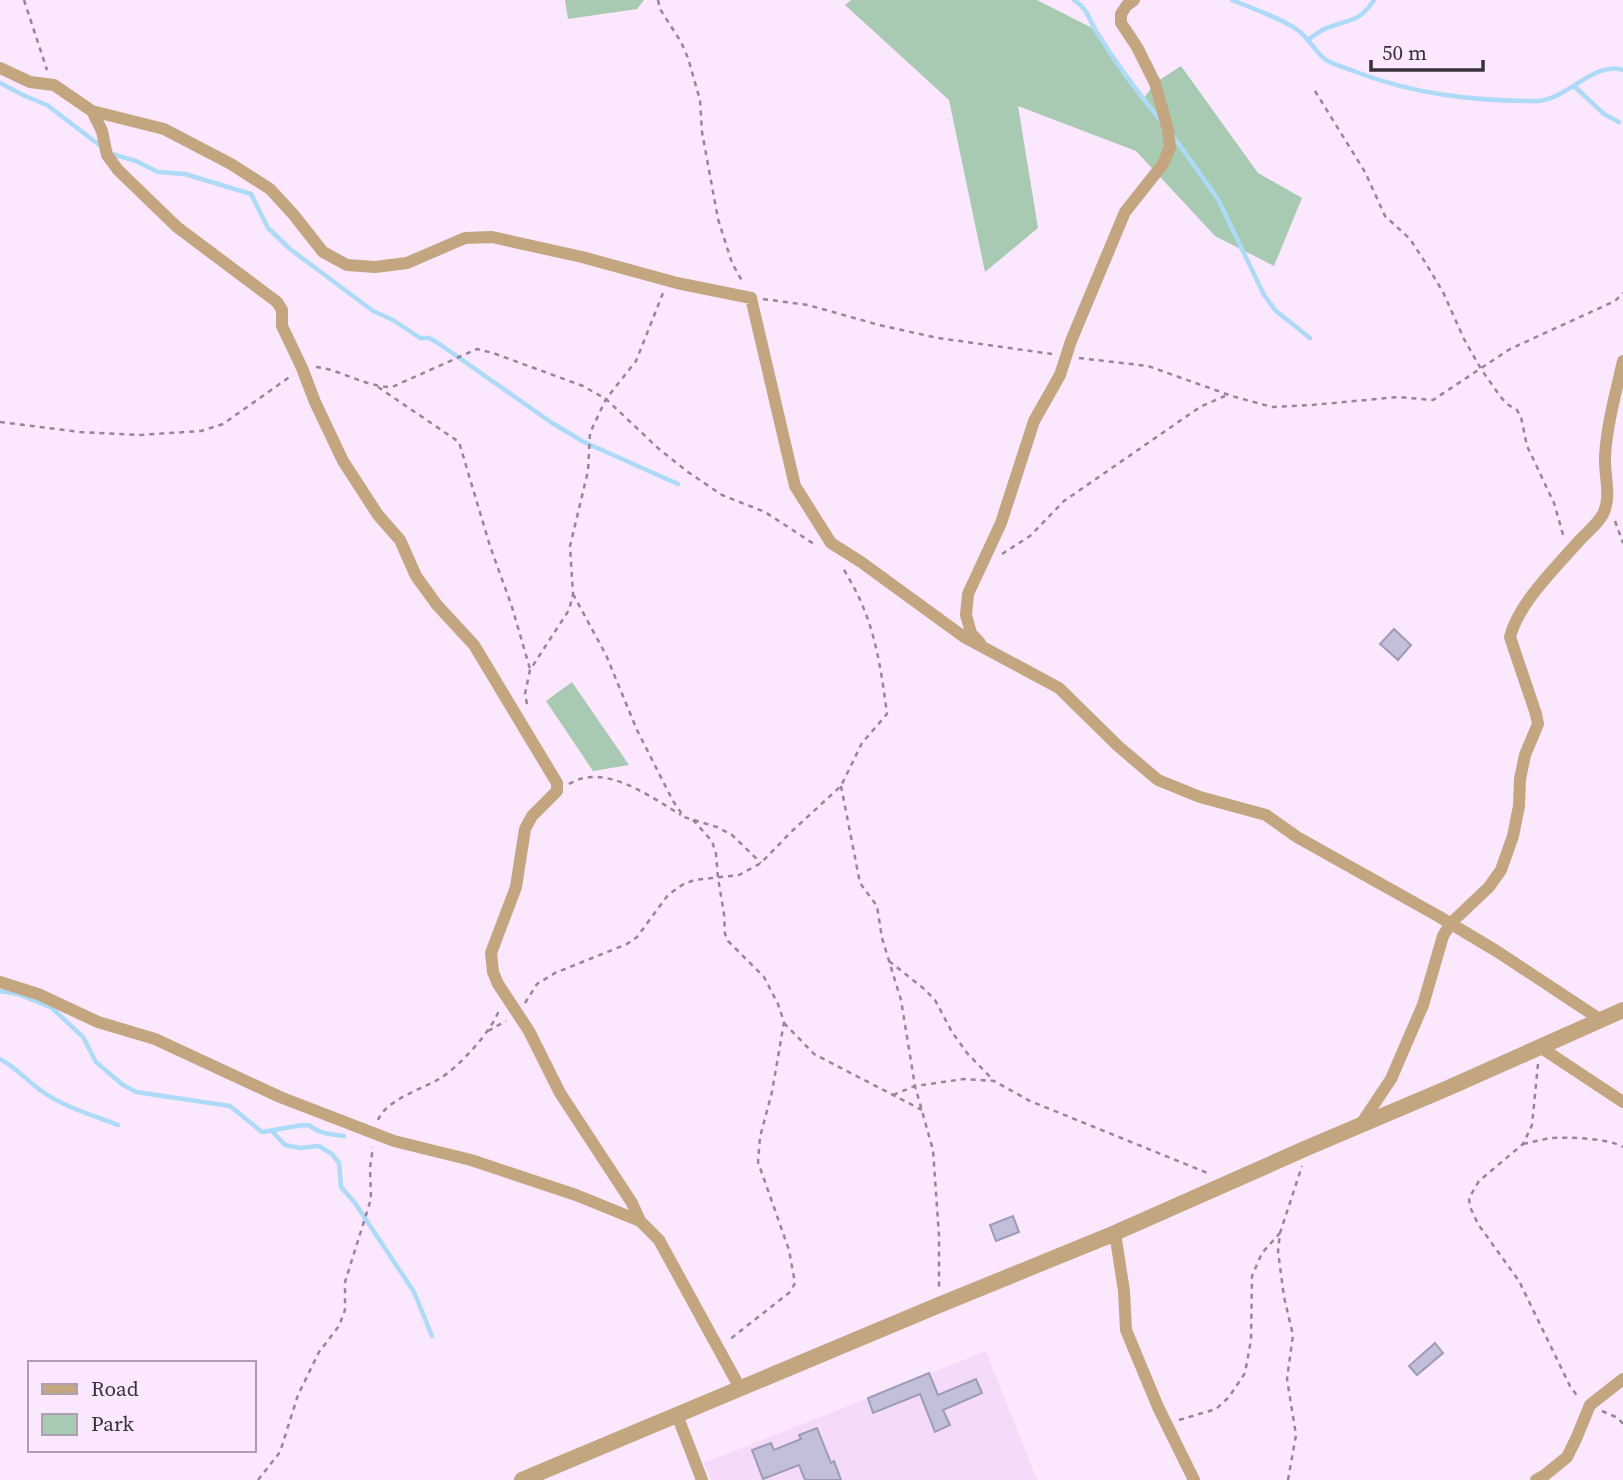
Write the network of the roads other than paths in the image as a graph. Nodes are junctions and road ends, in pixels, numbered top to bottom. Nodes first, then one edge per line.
1 (1134, 0) edge
2 (0, 68) edge
3 (92, 111) junction
4 (1623, 361) edge
5 (985, 648) junction
6 (1451, 923) junction
7 (0, 982) edge
8 (1623, 1010) edge
9 (1601, 1020) junction
10 (1540, 1047) junction
11 (1623, 1102) edge
12 (1362, 1124) junction
13 (640, 1221) junction
14 (1115, 1233) junction
15 (1623, 1379) edge
16 (740, 1388) junction
17 (677, 1415) junction
18 (522, 1480) edge
19 (702, 1480) edge
20 (1194, 1480) edge
21 (1536, 1480) edge

1 - 5 street
2 - 3 street
3 - 5 street
3 - 13 street
4 - 6 street
5 - 6 street
6 - 9 street
6 - 12 street
7 - 13 street
8 - 9 street
9 - 10 street
10 - 11 street
10 - 12 street
12 - 14 street
13 - 16 street
14 - 16 street
14 - 20 street
15 - 21 street
16 - 17 street
17 - 18 street
17 - 19 street

